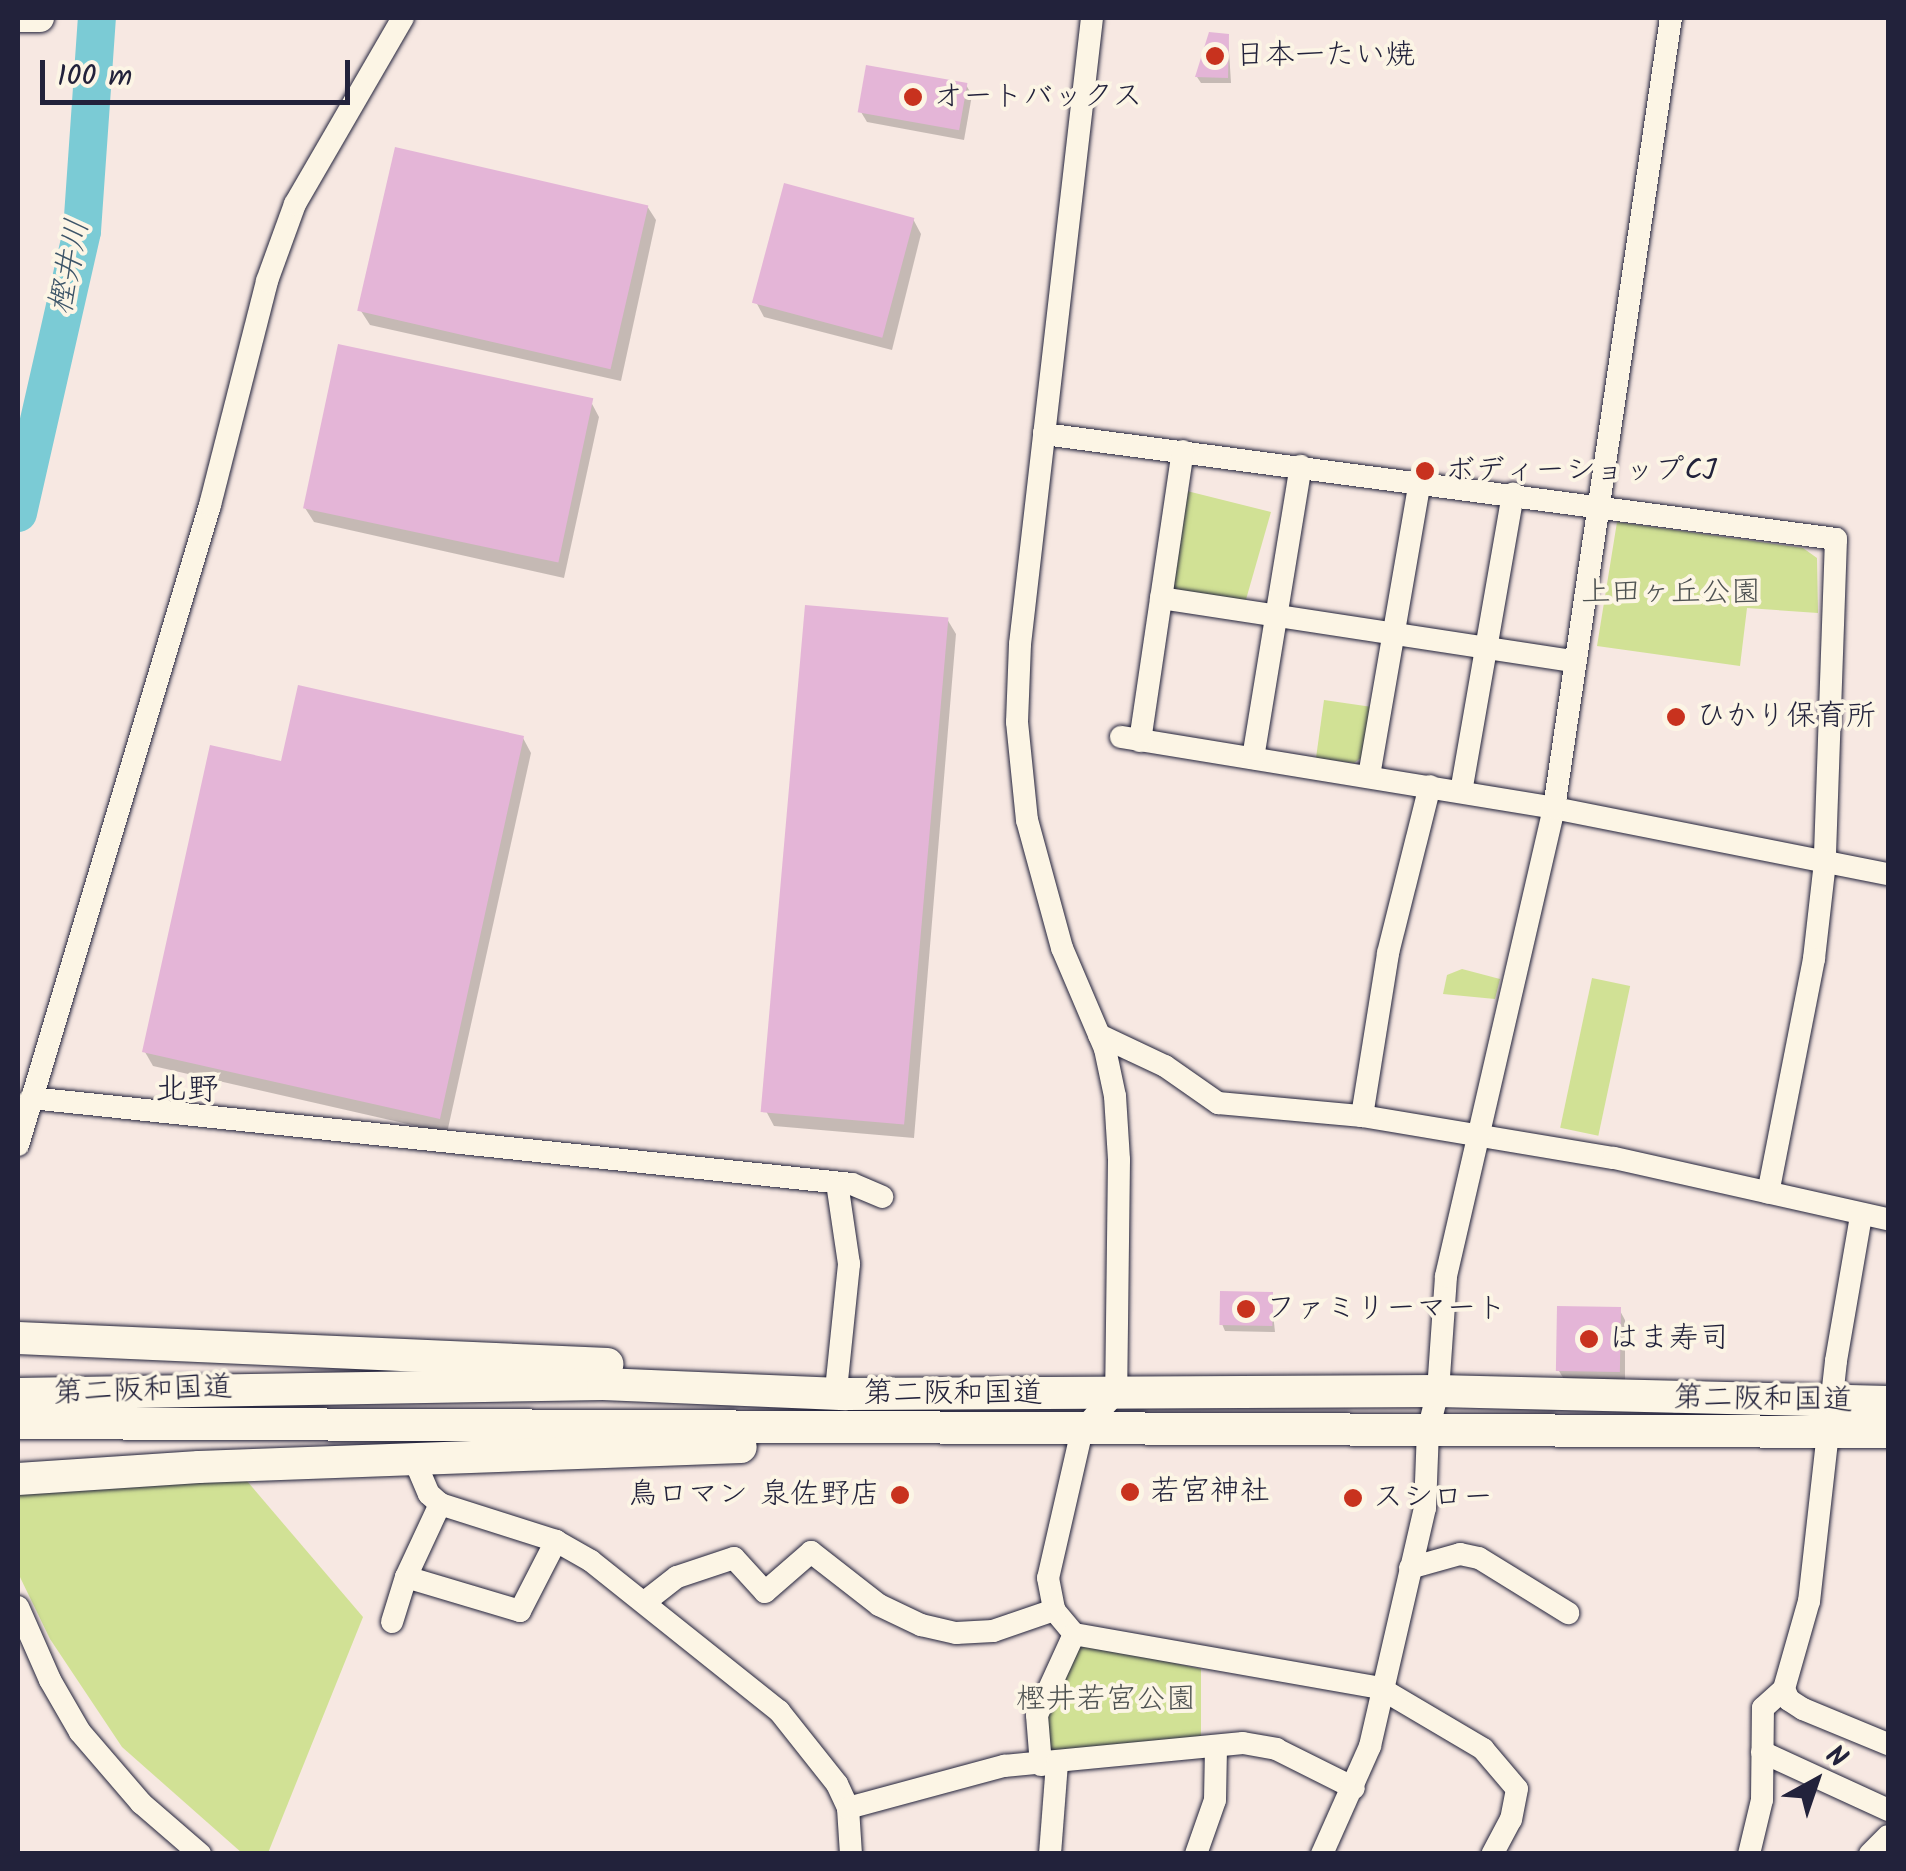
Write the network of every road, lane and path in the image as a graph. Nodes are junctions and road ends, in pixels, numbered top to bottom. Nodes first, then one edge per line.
1 (18, 18) edge
2 (40, 18) edge
3 (403, 18) edge
4 (1092, 18) edge
5 (1671, 18) edge
6 (1044, 434) junction
7 (1183, 452) junction
8 (1302, 466) junction
9 (1420, 482) junction
10 (1513, 494) junction
11 (1598, 505) junction
12 (1162, 598) junction
13 (1276, 617) junction
14 (1394, 634) junction
15 (1486, 648) junction
16 (1575, 661) junction
17 (1253, 758) junction
18 (1369, 776) junction
19 (1430, 786) junction
20 (1461, 792) junction
21 (1554, 808) junction
22 (1825, 862) junction
23 (1888, 874) edge
24 (1099, 1035) junction
25 (31, 1098) junction
26 (1362, 1116) junction
27 (1480, 1139) junction
28 (18, 1145) edge
29 (837, 1182) junction
30 (1768, 1193) junction
31 (882, 1196) dead end
32 (1861, 1216) junction
33 (1888, 1219) edge
34 (18, 1338) edge
35 (1438, 1391) junction
36 (841, 1392) junction
37 (1116, 1393) junction
38 (1888, 1402) edge
39 (26, 1408) edge
40 (1832, 1417) junction
41 (884, 1426) junction
42 (1082, 1430) junction
43 (1428, 1432) junction
44 (1888, 1432) edge
45 (414, 1459) junction
46 (18, 1479) edge
47 (440, 1504) junction
48 (556, 1541) junction
49 (1410, 1568) junction
50 (406, 1577) junction
51 (646, 1601) junction
52 (18, 1607) edge
53 (1054, 1610) junction
54 (1568, 1613) dead end
55 (392, 1622) dead end
56 (1074, 1634) junction
57 (1380, 1688) junction
58 (1784, 1690) junction
59 (1888, 1744) edge
60 (1216, 1746) junction
61 (1762, 1752) junction
62 (1049, 1764) junction
63 (1354, 1788) junction
64 (848, 1808) junction
65 (1888, 1810) edge
66 (1888, 1836) edge
67 (200, 1854) edge
68 (851, 1854) edge
69 (1050, 1854) edge
70 (1196, 1854) edge
71 (1322, 1854) edge
72 (1492, 1854) edge
73 (1749, 1854) edge
74 (1870, 1854) edge

1 - 2 main road
3 - 25 street
4 - 6 street
5 - 11 street
6 - 7 street
6 - 24 street
7 - 8 street
7 - 12 street
8 - 9 street
8 - 13 street
9 - 10 street
9 - 14 street
10 - 11 street
10 - 15 street
11 - 16 street
11 - 22 street
12 - 13 street
12 - 17 street
13 - 14 street
13 - 17 street
14 - 15 street
14 - 18 street
15 - 16 street
15 - 20 street
16 - 21 street
17 - 18 street
18 - 19 street
19 - 20 street
19 - 26 street
20 - 21 street
21 - 22 street
21 - 27 street
22 - 23 street
22 - 30 street
24 - 26 street
24 - 37 street
25 - 28 street
25 - 29 street
26 - 27 street
27 - 30 street
27 - 35 street
29 - 31 street
29 - 36 street
30 - 32 street
32 - 33 street
32 - 40 street
34 - 36 highway
35 - 37 highway, 第二阪和国道
35 - 40 highway, 第二阪和国道
35 - 43 street
36 - 37 highway, 第二阪和国道
36 - 39 highway, 第二阪和国道
37 - 42 street
38 - 40 highway, 第二阪和国道
39 - 41 highway, 第二阪和国道
40 - 43 highway, 第二阪和国道
40 - 44 highway, 第二阪和国道
40 - 58 street
41 - 42 highway, 第二阪和国道
41 - 45 highway
42 - 43 highway, 第二阪和国道
42 - 53 street
43 - 49 street
45 - 46 highway
45 - 47 street
47 - 48 street
47 - 50 street
48 - 50 street
48 - 51 street
49 - 54 street
49 - 57 street
50 - 55 street
51 - 53 street
51 - 64 street
52 - 67 street
53 - 56 street
56 - 57 street
56 - 62 street
57 - 63 street
57 - 72 street
58 - 59 street
58 - 61 street
60 - 62 street
60 - 63 street
60 - 70 street
61 - 65 street
61 - 73 street
62 - 64 street
62 - 69 street
63 - 71 street
64 - 68 street
66 - 74 street

